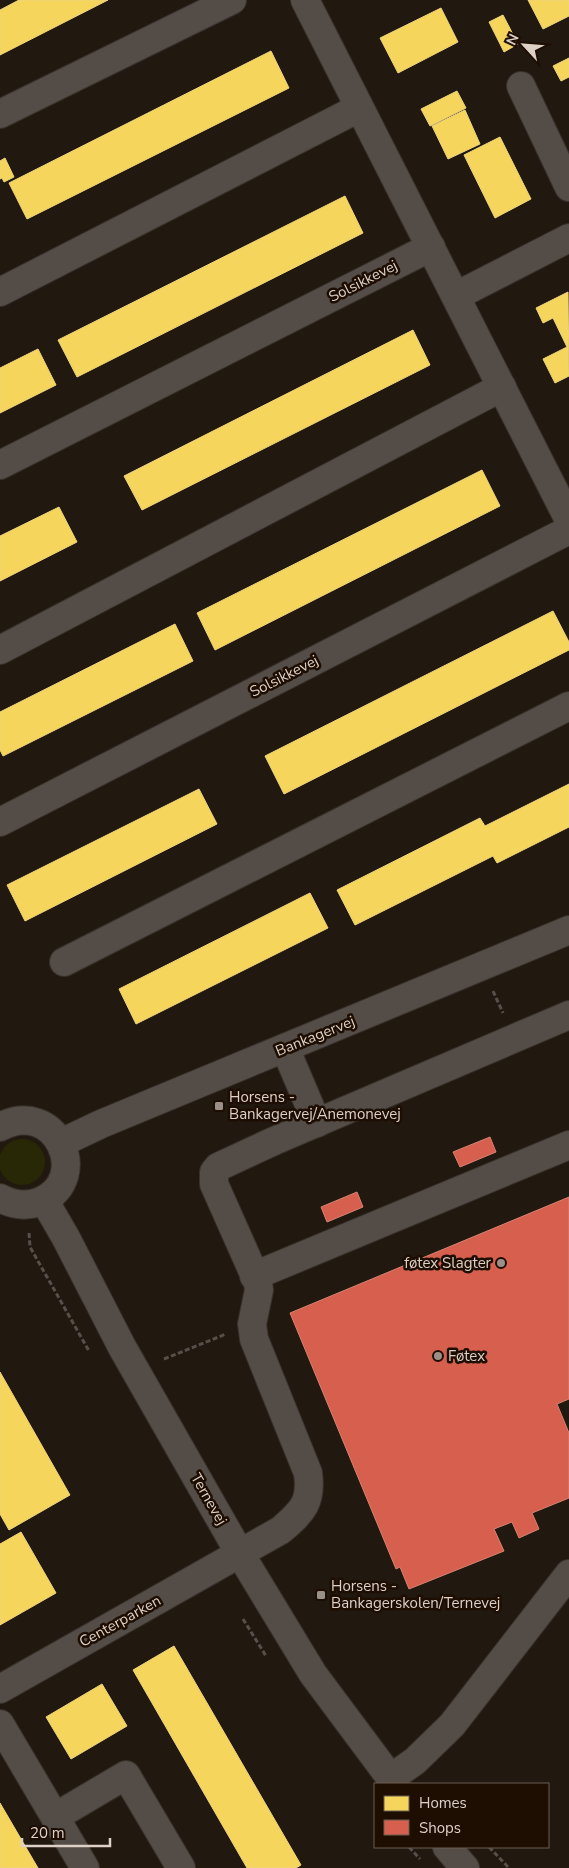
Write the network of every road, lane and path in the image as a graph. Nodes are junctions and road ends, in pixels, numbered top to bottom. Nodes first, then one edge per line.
1 (232, 0) edge
2 (305, 0) edge
3 (520, 86) dead end
4 (359, 108) junction
5 (0, 114) edge
6 (569, 188) edge
7 (569, 238) edge
8 (431, 247) junction
9 (0, 292) edge
10 (456, 296) junction
11 (502, 387) junction
12 (0, 465) edge
13 (569, 520) edge
14 (569, 530) edge
15 (0, 650) edge
16 (569, 706) edge
17 (0, 822) edge
18 (569, 930) edge
19 (64, 962) dead end
20 (482, 965) junction
21 (569, 1015) edge
22 (514, 1038) junction
23 (285, 1048) junction
24 (317, 1123) junction
25 (0, 1126) edge
26 (62, 1143) junction
27 (569, 1145) edge
28 (0, 1198) edge
29 (44, 1200) junction
30 (254, 1276) junction
31 (252, 1324) junction
32 (160, 1351) dead end
33 (164, 1360) junction
34 (169, 1368) dead end
35 (239, 1552) junction
36 (569, 1574) edge
37 (0, 1689) edge
38 (0, 1724) edge
39 (393, 1781) edge
40 (55, 1817) junction
41 (448, 1848) edge
42 (490, 1848) edge
43 (85, 1868) edge
44 (181, 1868) edge
45 (465, 1868) edge
46 (509, 1868) edge

1 - 5 street
2 - 4 street
3 - 6 street
4 - 8 street
4 - 9 street
7 - 10 street
8 - 10 street
8 - 12 street, Solsikkevej
10 - 11 street
11 - 13 street
11 - 15 street
14 - 17 street, Solsikkevej
16 - 19 street
18 - 20 street, Bankagervej
20 - 22 path
20 - 23 street, Bankagervej
21 - 22 street
22 - 24 street
23 - 24 street
23 - 26 street, Bankagervej
24 - 30 street
25 - 26 street
26 - 29 street
27 - 30 street
28 - 29 street
29 - 35 street, Ternevej
30 - 31 street
31 - 33 path
31 - 35 street, Centerparken
32 - 33 path
33 - 34 path
35 - 37 street, Centerparken
35 - 39 street, Ternevej
36 - 39 street
38 - 40 street
40 - 43 street
40 - 44 street
41 - 45 street
42 - 46 path

